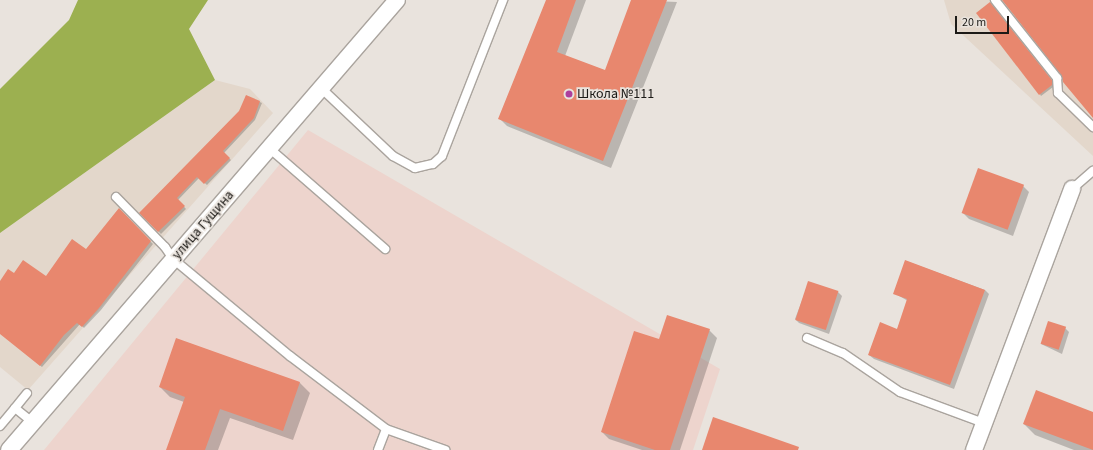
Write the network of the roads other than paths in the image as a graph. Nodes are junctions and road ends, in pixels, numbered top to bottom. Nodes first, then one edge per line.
1 (397, 0) edge
2 (503, 0) edge
3 (995, 0) edge
4 (321, 88) junction
5 (1093, 127) edge
6 (269, 148) junction
7 (1093, 171) edge
8 (1072, 189) joint
9 (116, 197) dead end
10 (385, 249) dead end
11 (173, 260) junction
12 (807, 338) dead end
13 (27, 393) dead end
14 (15, 408) junction
15 (32, 422) junction
16 (984, 423) junction
17 (0, 426) edge
18 (386, 429) junction
19 (10, 450) edge
20 (378, 450) edge
21 (445, 450) edge
22 (974, 450) edge

1 - 4 street, улица Гущина
2 - 4 lane
3 - 5 lane
4 - 6 street, улица Гущина
6 - 10 lane
6 - 11 street, улица Гущина
7 - 8 lane
8 - 16 street
9 - 11 lane
11 - 15 street, улица Гущина
11 - 18 lane
12 - 16 lane
13 - 14 lane
14 - 15 lane
14 - 17 lane
15 - 19 street, улица Гущина
16 - 22 street
18 - 20 lane
18 - 21 lane

